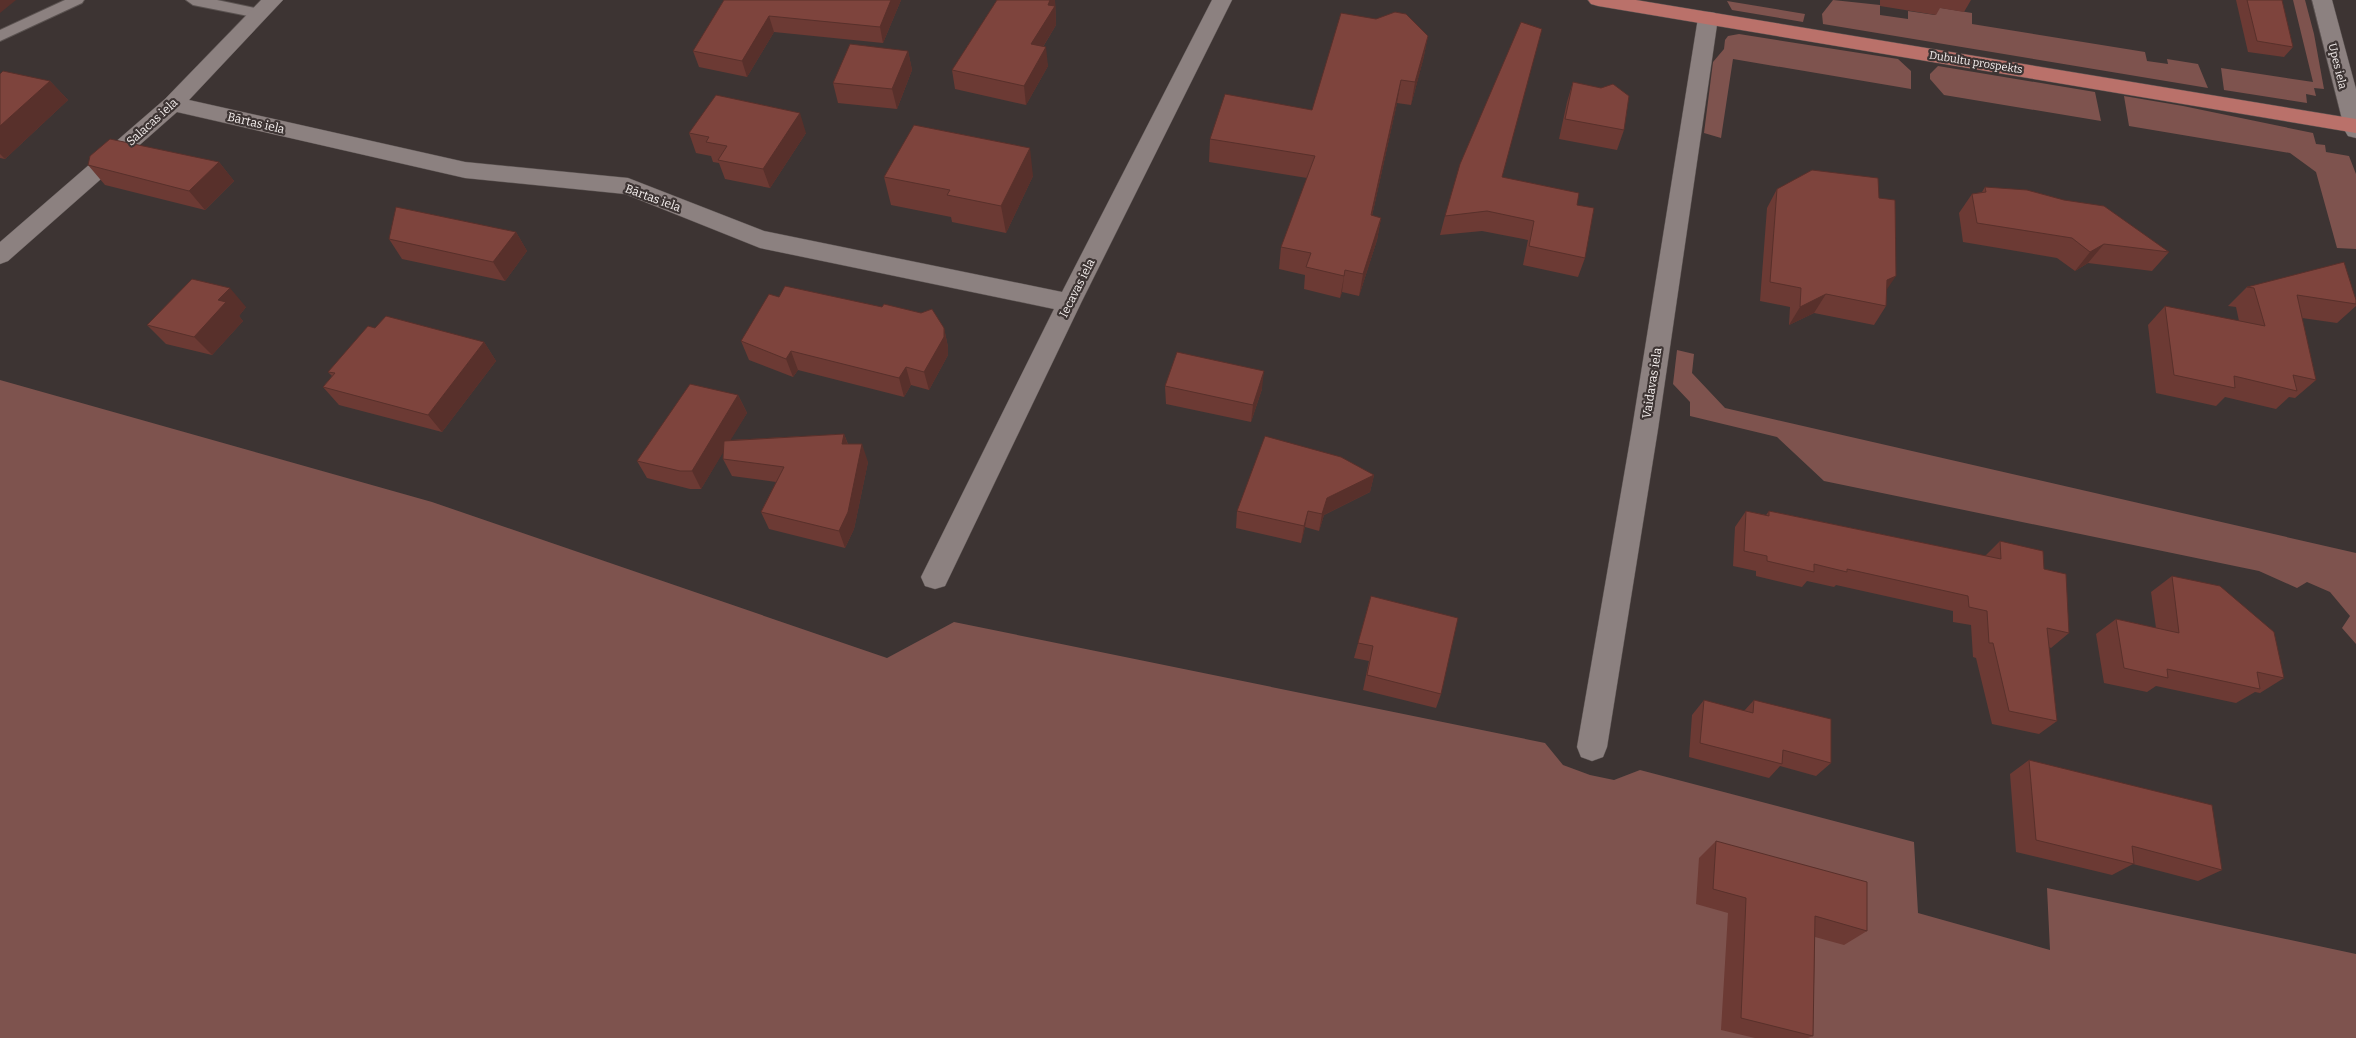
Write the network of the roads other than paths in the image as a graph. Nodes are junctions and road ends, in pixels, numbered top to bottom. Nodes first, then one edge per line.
1 (77, 0) edge
2 (193, 0) edge
3 (1222, 0) edge
4 (1598, 0) edge
5 (2322, 0) edge
6 (266, 6) edge
7 (1708, 18) junction
8 (0, 36) edge
9 (173, 104) junction
10 (2355, 127) edge
11 (0, 255) edge
12 (1069, 303) junction
13 (935, 577) dead end
14 (1592, 747) dead end

1 - 8 lane
2 - 6 lane
3 - 12 street, Iecavas iela
4 - 7 main road, Dubultu prospekts
5 - 10 street, Upes iela
6 - 9 street, Salacas iela
7 - 10 main road, Dubultu prospekts
7 - 14 street, Vaidavas iela
9 - 11 street, Salacas iela
9 - 12 street, Bārtas iela
12 - 13 street, Iecavas iela

